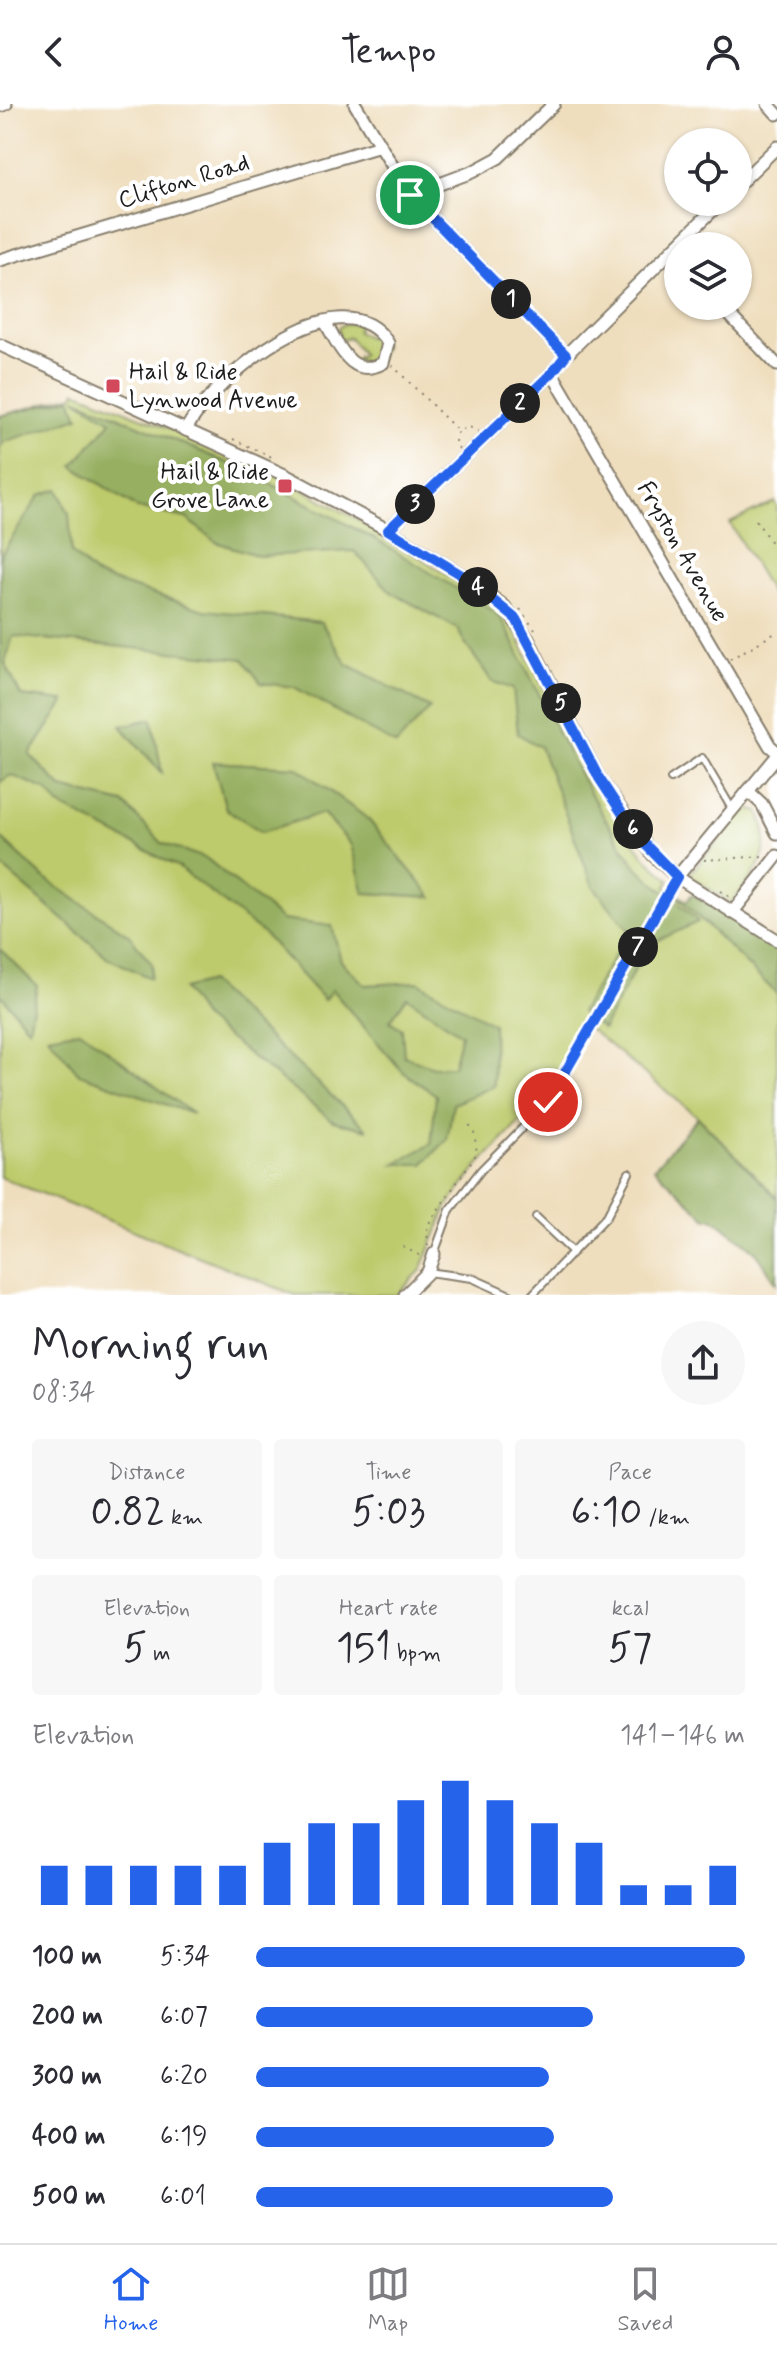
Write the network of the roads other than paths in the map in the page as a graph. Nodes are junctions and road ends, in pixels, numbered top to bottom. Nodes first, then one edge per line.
1 (355, 104) edge
2 (554, 104) edge
3 (768, 104) edge
4 (777, 114) edge
5 (380, 146) junction
6 (777, 147) edge
7 (752, 171) edge
8 (410, 195) junction
9 (709, 216) edge
10 (695, 232) edge
11 (0, 260) edge
12 (664, 265) edge
13 (734, 320) edge
14 (325, 322) junction
15 (0, 345) edge
16 (566, 355) junction
17 (777, 365) edge
18 (552, 373) junction
19 (186, 430) junction
20 (388, 530) junction
21 (777, 754) edge
22 (671, 779) dead end
23 (748, 791) junction
24 (733, 810) junction
25 (777, 833) edge
26 (775, 858) edge
27 (677, 877) junction
28 (732, 913) junction
29 (777, 940) edge
30 (591, 1030) road end
31 (629, 1173) dead end
32 (536, 1217) dead end
33 (573, 1252) junction
34 (431, 1262) junction
35 (405, 1295) edge
36 (510, 1295) edge
37 (532, 1295) edge

1 - 5 street
2 - 8 street
3 - 4 street
5 - 8 street
5 - 11 street, Clifton Road
6 - 7 street
8 - 16 street
9 - 10 street
12 - 16 street
13 - 17 street
14 - 14 street
14 - 19 street
15 - 19 street
16 - 18 street
18 - 20 street
18 - 21 street, Fryston Avenue
19 - 20 street
20 - 27 street
21 - 23 street
22 - 24 lane
23 - 24 street
23 - 25 street
24 - 27 street
26 - 28 street
27 - 28 street
28 - 29 street
30 - 34 lane
31 - 33 lane
32 - 33 lane
33 - 37 lane
34 - 35 street
34 - 36 lane

